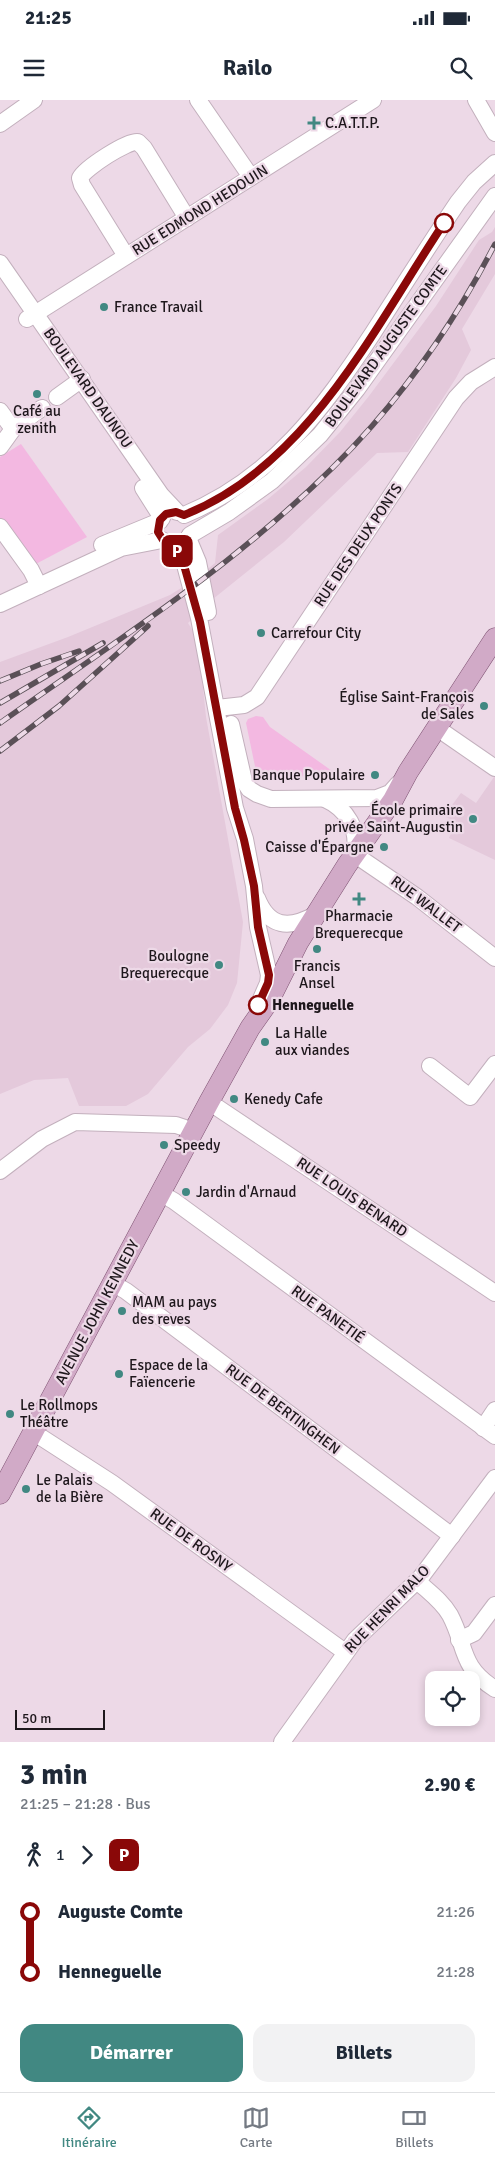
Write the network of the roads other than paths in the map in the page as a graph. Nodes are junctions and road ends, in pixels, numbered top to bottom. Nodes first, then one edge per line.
1 (34, 100) edge
2 (198, 100) edge
3 (373, 100) edge
4 (476, 100) edge
5 (0, 124) edge
6 (495, 133) edge
7 (495, 163) edge
8 (251, 177) junction
9 (495, 196) edge
10 (187, 218) junction
11 (126, 256) junction
12 (0, 263) edge
13 (0, 281) edge
14 (31, 316) junction
15 (495, 367) edge
16 (78, 382) junction
17 (57, 398) dead end
18 (42, 408) dead end
19 (0, 411) edge
20 (13, 429) junction
21 (0, 446) edge
22 (171, 516) junction
23 (0, 527) edge
24 (189, 537) junction
25 (168, 542) junction
26 (36, 581) junction
27 (0, 592) edge
28 (0, 604) edge
29 (495, 638) edge
30 (222, 708) junction
31 (437, 728) junction
32 (495, 768) edge
33 (408, 772) junction
34 (283, 799) junction
35 (325, 800) junction
36 (244, 840) junction
37 (354, 854) junction
38 (254, 886) junction
39 (315, 915) junction
40 (495, 958) edge
41 (250, 1028) junction
42 (495, 1064) edge
43 (430, 1066) dead end
44 (209, 1102) junction
45 (194, 1131) junction
46 (0, 1171) edge
47 (160, 1193) junction
48 (112, 1283) junction
49 (495, 1293) edge
50 (495, 1410) edge
51 (33, 1432) junction
52 (489, 1432) edge
53 (495, 1478) edge
54 (0, 1494) edge
55 (452, 1536) junction
56 (417, 1582) junction
57 (495, 1605) edge
58 (459, 1640) junction
59 (345, 1652) junction
60 (495, 1689) edge
61 (282, 1742) edge

1 - 5 street
2 - 8 street
3 - 8 street, RUE EDMOND HEDOUIN
4 - 6 street
7 - 22 street, BOULEVARD AUGUSTE COMTE
8 - 10 street, RUE EDMOND HEDOUIN
9 - 24 street, BOULEVARD AUGUSTE COMTE
10 - 11 street, RUE EDMOND HEDOUIN
10 - 11 street
11 - 14 street, RUE EDMOND HEDOUIN
12 - 14 street, BOULEVARD DAUNOU
13 - 14 street, BOULEVARD DAUNOU
14 - 16 street, BOULEVARD DAUNOU
15 - 30 street, RUE DES DEUX PONTS
16 - 17 street
16 - 22 street, BOULEVARD DAUNOU
18 - 20 street
19 - 20 street
20 - 21 street
22 - 24 street
22 - 25 street
22 - 26 street, BOULEVARD AUGUSTE COMTE
23 - 26 street
24 - 25 street
24 - 30 street
25 - 26 street
25 - 30 street
26 - 27 street
26 - 28 street
29 - 31 main road
30 - 34 street
30 - 36 street
31 - 32 street
31 - 33 main road
33 - 35 street
33 - 37 main road
34 - 35 street
34 - 36 street
35 - 37 street
36 - 38 street
37 - 39 main road
37 - 40 street, RUE WALLET
38 - 39 street
38 - 41 street
39 - 41 main road, AVENUE JOHN KENNEDY
41 - 44 main road, AVENUE JOHN KENNEDY
42 - 43 street
44 - 45 main road, AVENUE JOHN KENNEDY
44 - 49 street, RUE LOUIS BENARD
45 - 46 street
45 - 47 main road, AVENUE JOHN KENNEDY
47 - 48 main road, AVENUE JOHN KENNEDY
47 - 52 street, RUE PANETIÉ
48 - 51 main road, AVENUE JOHN KENNEDY
48 - 55 street, RUE DE BERTINGHEN
50 - 52 street
51 - 54 main road, AVENUE JOHN KENNEDY
51 - 59 street, RUE DE ROSNY
53 - 55 street, RUE HENRI MALO
55 - 56 street, RUE HENRI MALO
56 - 58 street
56 - 59 street, RUE HENRI MALO
57 - 58 street
58 - 60 street
59 - 61 street, RUE HENRI MALO

